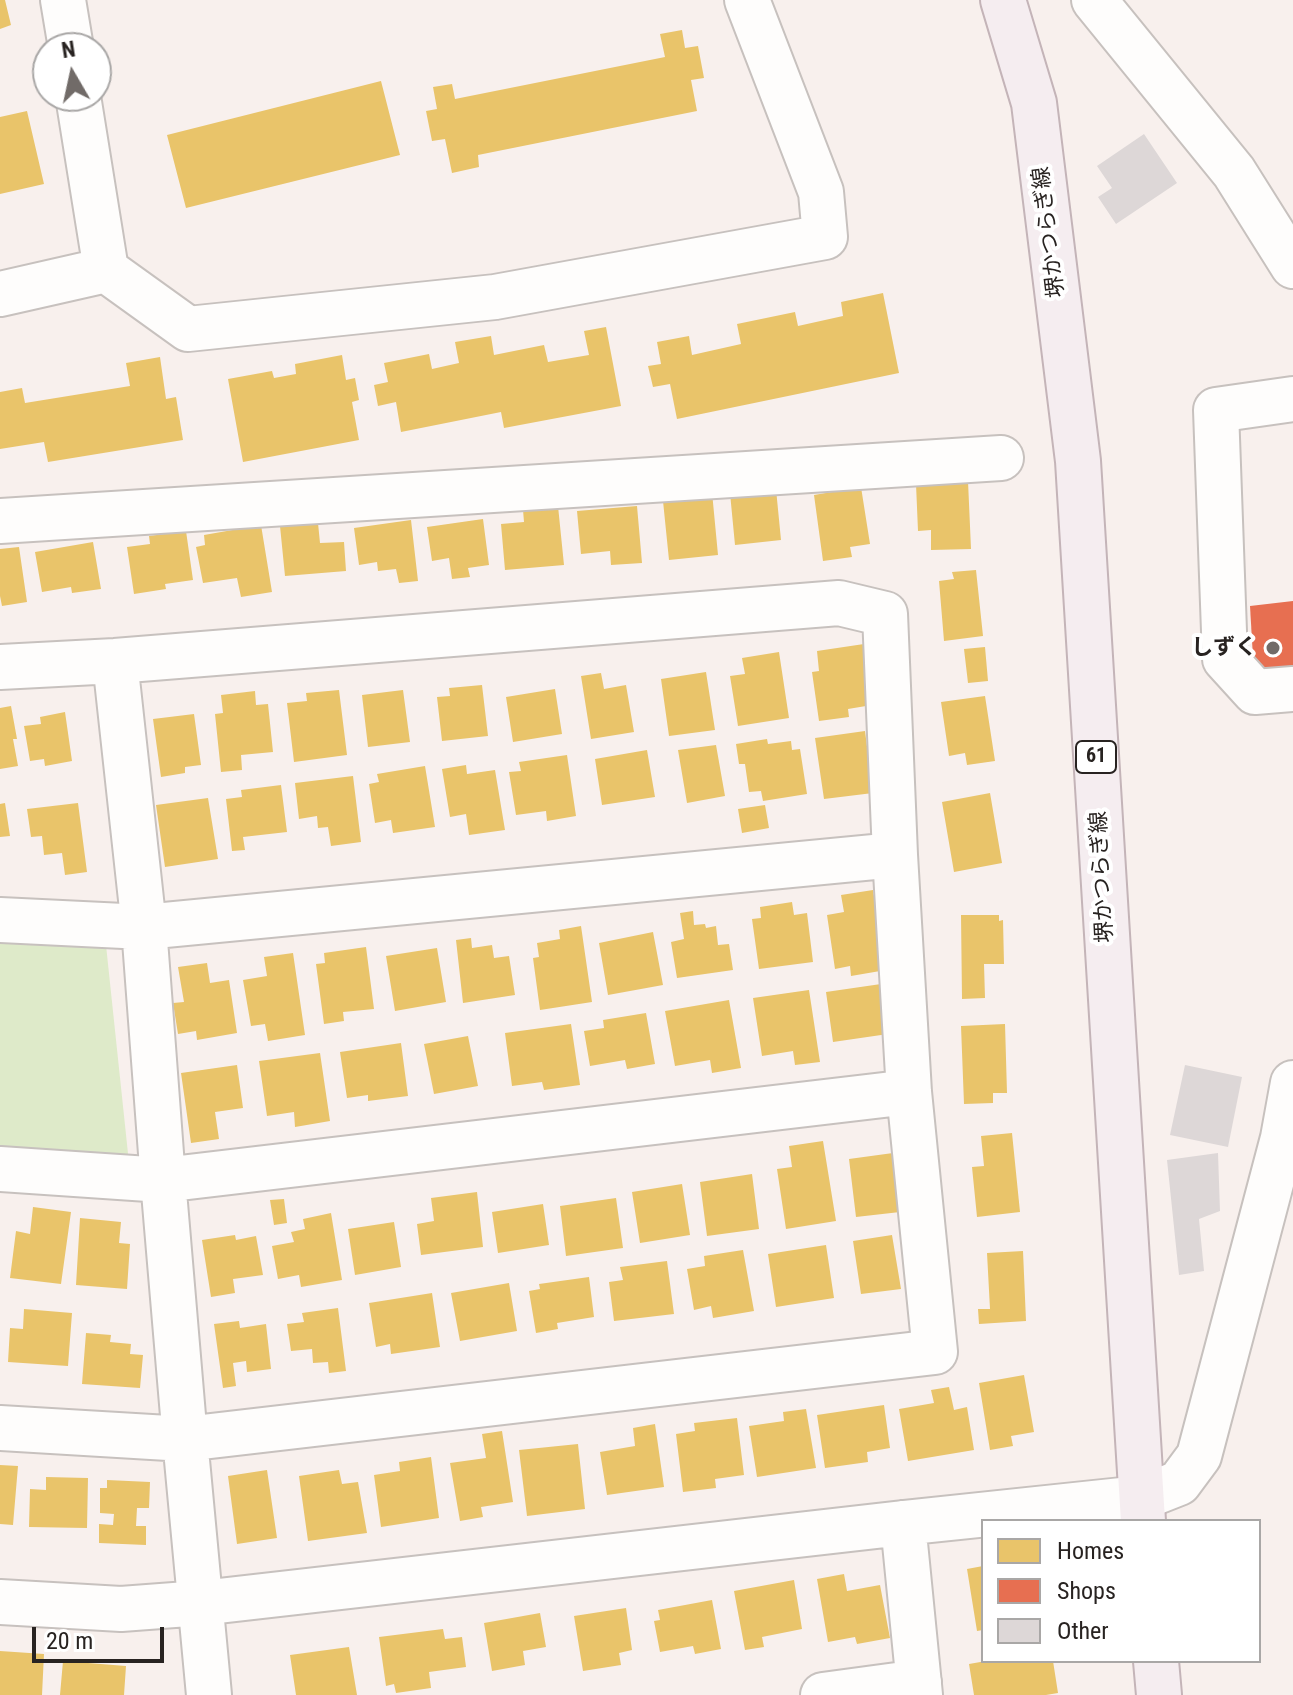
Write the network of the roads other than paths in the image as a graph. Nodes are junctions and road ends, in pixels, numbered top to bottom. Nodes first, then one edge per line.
1 (63, 0) edge
2 (747, 0) edge
3 (1003, 0) edge
4 (1094, 0) edge
5 (68, 32) edge
6 (81, 112) edge
7 (1293, 266) edge
8 (106, 270) junction
9 (0, 294) edge
10 (1293, 399) edge
11 (1001, 458) dead end
12 (0, 521) edge
13 (115, 661) junction
14 (0, 667) edge
15 (1293, 689) edge
16 (895, 855) junction
17 (0, 920) edge
18 (144, 927) junction
19 (1293, 1083) edge
20 (909, 1092) junction
21 (0, 1169) edge
22 (163, 1180) junction
23 (0, 1428) edge
24 (185, 1439) junction
25 (1142, 1509) edge
26 (903, 1523) junction
27 (0, 1602) edge
28 (201, 1603) junction
29 (1156, 1663) edge
30 (920, 1688) edge
31 (209, 1695) edge
32 (823, 1695) edge
33 (1159, 1695) edge

1 - 5 street
2 - 8 street
3 - 25 main road, 堺かつらぎ線 / 61
4 - 7 street
6 - 8 street
8 - 9 street
10 - 15 street
11 - 12 street
13 - 14 street
13 - 16 street
13 - 18 street
16 - 18 street
16 - 20 street
17 - 18 street
18 - 22 street
19 - 25 street
20 - 22 street
20 - 24 street
21 - 22 street
22 - 24 street
23 - 24 street
24 - 28 street
25 - 26 street
26 - 28 street
26 - 30 street
27 - 28 street
28 - 31 street
29 - 33 main road
30 - 32 street

